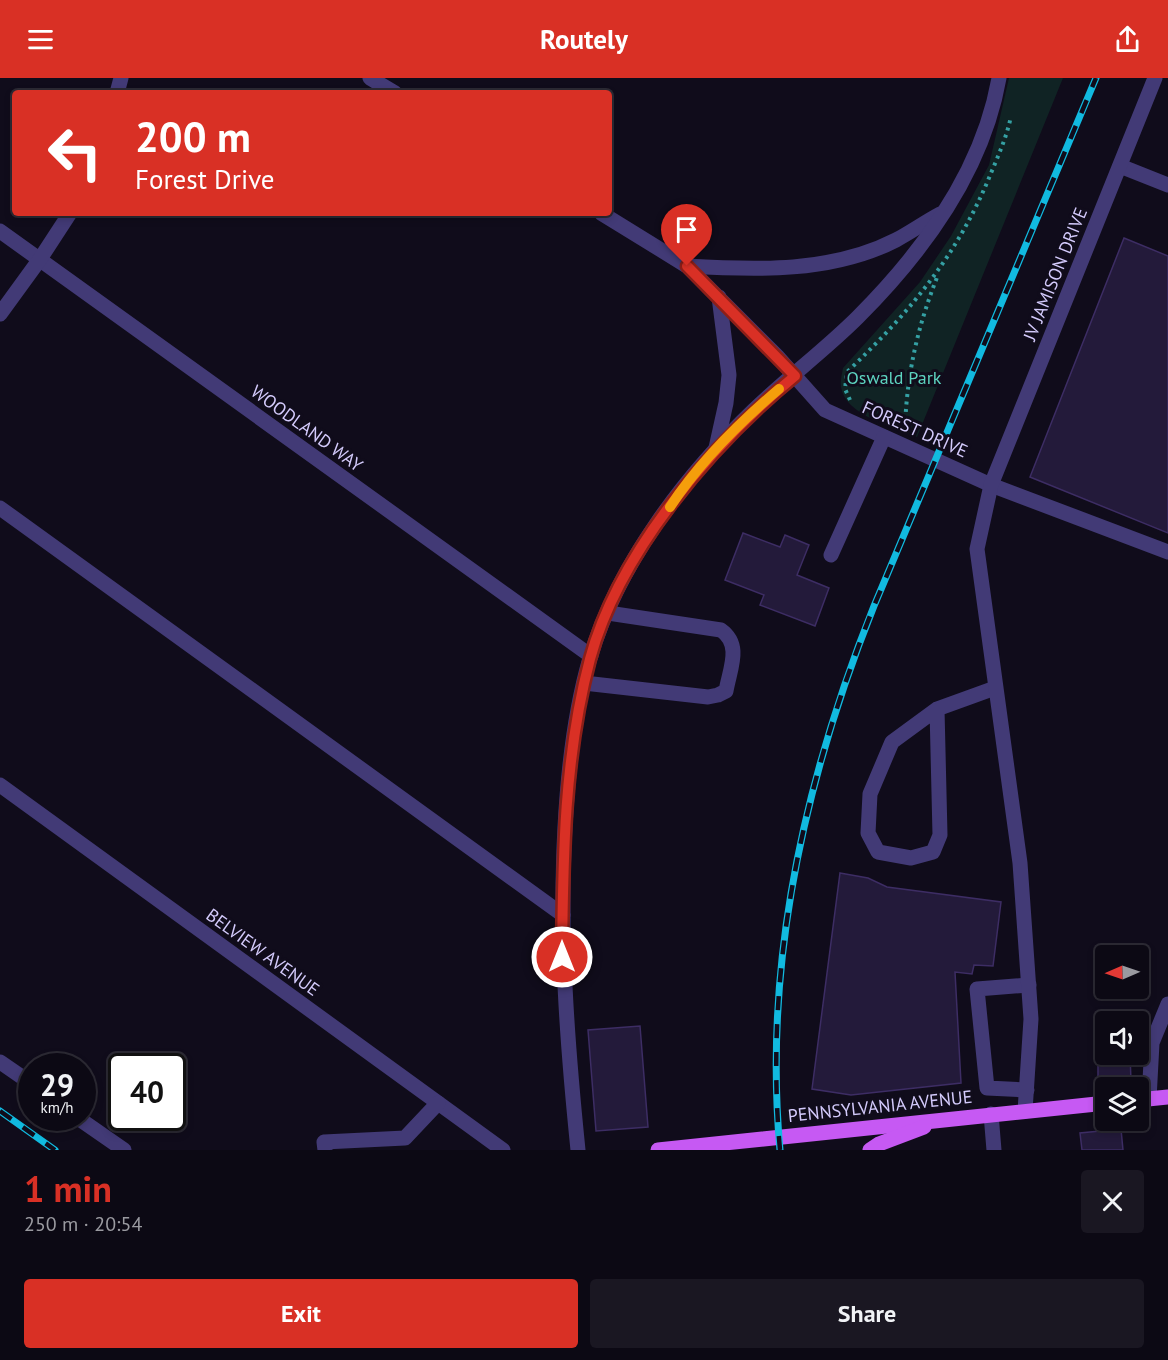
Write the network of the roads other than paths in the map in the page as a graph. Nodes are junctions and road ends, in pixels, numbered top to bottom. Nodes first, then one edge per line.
1 (370, 78) edge
2 (999, 78) edge
3 (1155, 78) edge
4 (390, 90) edge
5 (1120, 166) junction
6 (1168, 185) edge
7 (945, 211) junction
8 (67, 216) edge
9 (606, 216) edge
10 (0, 231) edge
11 (40, 260) junction
12 (687, 266) junction
13 (718, 297) junction
14 (0, 314) edge
15 (795, 376) junction
16 (884, 436) junction
17 (716, 449) junction
18 (990, 485) junction
19 (0, 508) edge
20 (1168, 552) edge
21 (831, 555) dead end
22 (608, 612) junction
23 (591, 656) junction
24 (584, 683) junction
25 (995, 688) junction
26 (937, 709) junction
27 (0, 785) edge
28 (563, 915) junction
29 (1029, 985) junction
30 (1168, 1004) edge
31 (0, 1062) edge
32 (18, 1074) edge
33 (1147, 1077) edge
34 (1026, 1090) junction
35 (1168, 1097) edge
36 (1149, 1099) edge
37 (438, 1103) junction
38 (1095, 1104) edge
39 (1025, 1111) junction
40 (991, 1114) junction
41 (943, 1119) junction
42 (96, 1131) edge
43 (722, 1144) junction
44 (124, 1150) edge
45 (325, 1150) edge
46 (503, 1150) edge
47 (578, 1150) edge
48 (658, 1150) edge
49 (750, 1150) edge
50 (870, 1150) edge
51 (994, 1150) edge

1 - 4 street
2 - 7 street
3 - 5 street, JV JAMISON DRIVE
5 - 6 street
5 - 18 street, JV JAMISON DRIVE
7 - 12 street
7 - 15 street
8 - 11 street
9 - 12 street, FOREST DRIVE
10 - 11 street, WOODLAND WAY
11 - 14 street
11 - 23 street, WOODLAND WAY
12 - 13 street, FOREST DRIVE
13 - 15 street, FOREST DRIVE
13 - 17 street
15 - 16 street, FOREST DRIVE
15 - 17 street
16 - 18 street, FOREST DRIVE
16 - 21 street
17 - 22 street
18 - 20 street, FOREST DRIVE
18 - 25 street, JV JAMISON DRIVE
19 - 28 street
22 - 23 street
22 - 24 street
23 - 24 street
24 - 28 street
25 - 26 street
25 - 29 street, JV JAMISON DRIVE
26 - 26 street
27 - 37 street, BELVIEW AVENUE
28 - 47 street
29 - 34 street, JV JAMISON DRIVE
29 - 34 street
30 - 33 street
31 - 32 street
34 - 39 street, JV JAMISON DRIVE
35 - 36 main road
37 - 45 street
37 - 46 street, BELVIEW AVENUE
38 - 39 main road, PENNSYLVANIA AVENUE
39 - 40 main road, PENNSYLVANIA AVENUE
40 - 41 main road, PENNSYLVANIA AVENUE
40 - 51 street
41 - 43 main road, PENNSYLVANIA AVENUE
41 - 50 main road
42 - 44 street
43 - 48 main road, PENNSYLVANIA AVENUE
43 - 49 main road

